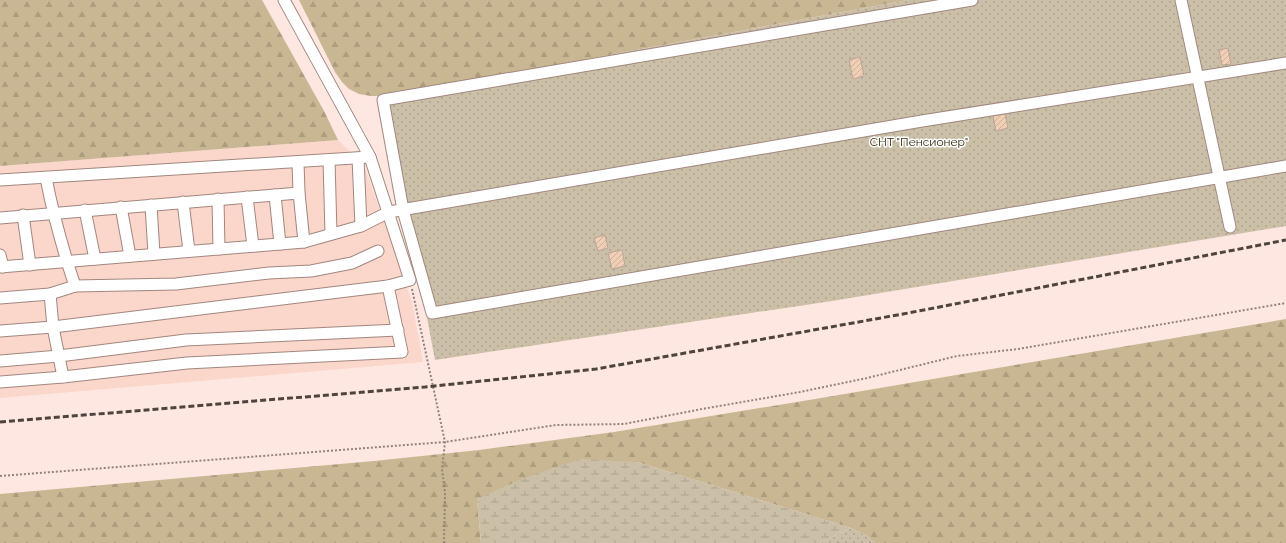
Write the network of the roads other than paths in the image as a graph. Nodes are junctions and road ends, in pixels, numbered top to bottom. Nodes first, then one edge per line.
1 (284, 0) edge
2 (972, 0) edge
3 (1181, 0) edge
4 (1286, 63) edge
5 (1198, 77) junction
6 (370, 157) junction
7 (358, 158) junction
8 (329, 160) junction
9 (298, 162) junction
10 (1286, 166) edge
11 (46, 178) junction
12 (1220, 178) junction
13 (0, 180) edge
14 (299, 193) junction
15 (275, 195) junction
16 (248, 197) junction
17 (218, 199) junction
18 (183, 202) junction
19 (151, 205) junction
20 (121, 207) junction
21 (86, 210) junction
22 (403, 210) junction
23 (389, 212) junction
24 (53, 213) junction
25 (23, 215) junction
26 (0, 218) edge
27 (361, 226) junction
28 (1230, 227) dead end
29 (330, 234) junction
30 (304, 242) junction
31 (280, 244) junction
32 (253, 246) junction
33 (219, 249) junction
34 (378, 251) dead end
35 (189, 252) junction
36 (154, 254) junction
37 (0, 255) edge
38 (130, 256) junction
39 (95, 259) junction
40 (67, 262) junction
41 (30, 265) junction
42 (1, 267) edge
43 (75, 286) junction
44 (388, 286) junction
45 (50, 294) junction
46 (0, 298) edge
47 (53, 327) junction
48 (398, 330) junction
49 (0, 331) edge
50 (59, 356) junction
51 (0, 361) edge
52 (63, 377) junction
53 (0, 382) edge

1 - 6 street
2 - 22 street
3 - 5 street
4 - 5 street
5 - 12 street
5 - 22 street
6 - 7 street
6 - 23 street
7 - 8 street
7 - 27 street
8 - 9 street
8 - 29 street
9 - 11 street
9 - 14 street
10 - 12 street
11 - 13 street
11 - 24 street
12 - 22 street
12 - 28 street
14 - 15 street
14 - 30 street
15 - 16 street
15 - 31 street
16 - 17 street
16 - 32 street
17 - 18 street
17 - 33 street
18 - 19 street
18 - 35 street
19 - 20 street
19 - 36 street
20 - 21 street
20 - 38 street
21 - 24 street
21 - 39 street
22 - 23 street
23 - 27 street
23 - 44 street
24 - 25 street
24 - 40 street
25 - 26 street
25 - 41 street
27 - 29 street
29 - 30 street
30 - 31 street
31 - 32 street
32 - 33 street
33 - 35 street
34 - 43 street
35 - 36 street
36 - 38 street
37 - 42 street
38 - 39 street
39 - 40 street
40 - 41 street
40 - 43 street
41 - 42 street
43 - 45 street
44 - 47 street
44 - 48 street
45 - 46 street
45 - 47 street
47 - 49 street
47 - 50 street
48 - 50 street
48 - 52 street
50 - 51 street
50 - 52 street
52 - 53 street

